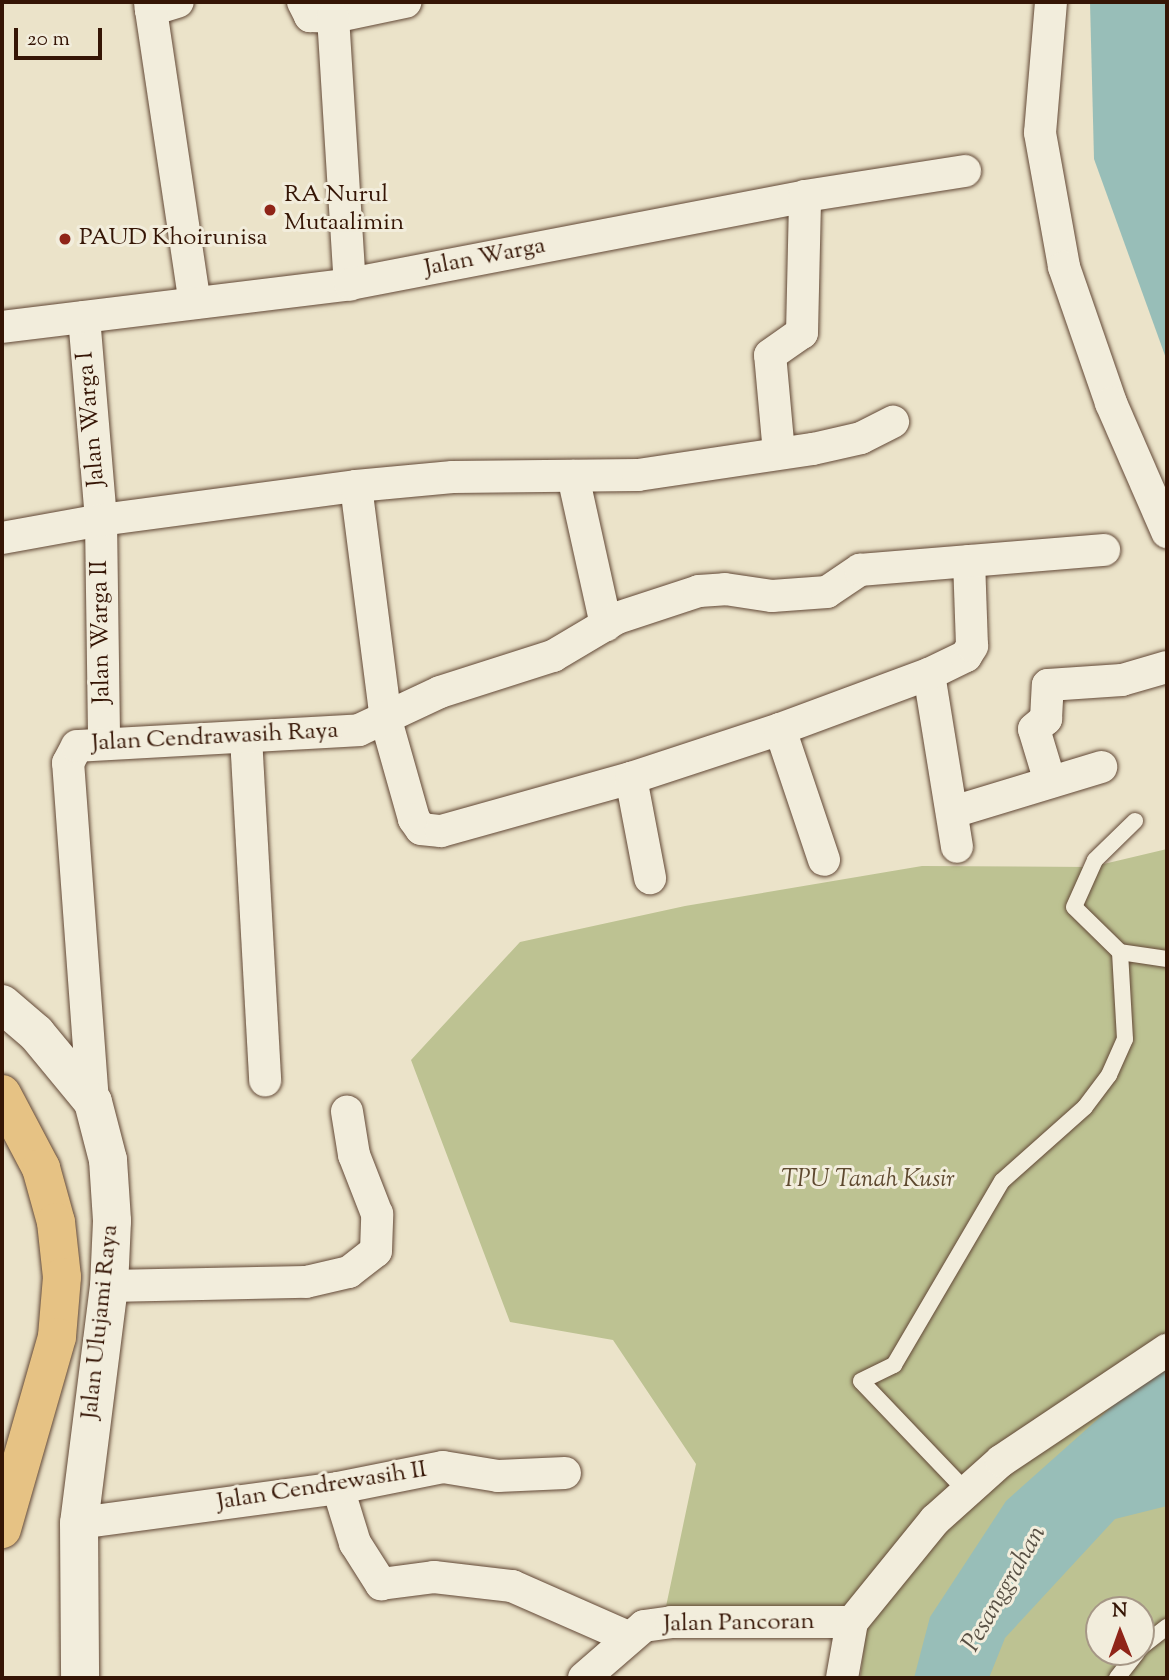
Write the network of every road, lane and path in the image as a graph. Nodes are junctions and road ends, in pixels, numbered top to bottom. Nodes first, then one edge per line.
1 (405, 2) edge
2 (1051, 2) edge
3 (159, 4) edge
4 (315, 11) edge
5 (965, 170) dead end
6 (806, 196) junction
7 (350, 284) junction
8 (195, 303) junction
9 (84, 317) junction
10 (2, 327) edge
11 (893, 422) dead end
12 (779, 453) junction
13 (573, 475) junction
14 (356, 486) junction
15 (101, 520) junction
16 (1167, 532) edge
17 (2, 538) edge
18 (1104, 550) dead end
19 (969, 561) junction
20 (606, 625) junction
21 (1167, 667) edge
22 (929, 674) junction
23 (386, 720) junction
24 (780, 729) junction
25 (246, 737) junction
26 (104, 743) junction
27 (1101, 767) dead end
28 (631, 778) junction
29 (1050, 782) junction
30 (953, 811) junction
31 (1135, 821) dead end
32 (957, 847) dead end
33 (824, 860) dead end
34 (650, 878) dead end
35 (1121, 952) junction
36 (1167, 959) edge
37 (2, 1004) edge
38 (265, 1080) dead end
39 (2, 1094) edge
40 (93, 1102) junction
41 (347, 1112) dead end
42 (109, 1286) junction
43 (1167, 1350) edge
44 (565, 1473) dead end
45 (338, 1488) junction
46 (967, 1492) junction
47 (79, 1523) junction
48 (2, 1529) edge
49 (852, 1622) junction
50 (628, 1637) junction
51 (598, 1673) edge
52 (80, 1678) edge
53 (842, 1678) edge

1 - 4 street
2 - 16 street
3 - 8 street
4 - 7 street
5 - 6 street, Jalan Warga
6 - 7 street, Jalan Warga
6 - 12 street
7 - 8 street, Jalan Warga
8 - 9 street, Jalan Warga
9 - 10 street, Jalan Warga
9 - 15 street, Jalan Warga I
11 - 12 street
12 - 13 street
13 - 14 street
13 - 20 street
14 - 15 street
14 - 23 street
15 - 17 street
15 - 26 street, Jalan Warga II
18 - 19 street, Jalan Cendrawasih Raya
19 - 20 street, Jalan Cendrawasih Raya
19 - 22 street
20 - 23 street, Jalan Cendrawasih Raya
21 - 29 street
22 - 24 street
22 - 30 street
23 - 25 street, Jalan Cendrawasih Raya
23 - 28 street
24 - 28 street
24 - 33 street
25 - 26 street, Jalan Cendrawasih Raya
25 - 38 street
26 - 40 street, Jalan Cendrawasih Raya
27 - 29 street
28 - 34 street
29 - 30 street
30 - 32 street
31 - 35 lane
35 - 36 lane
35 - 46 lane
37 - 40 street, Jalan Ulujami Raya
39 - 48 highway
40 - 42 street, Jalan Ulujami Raya
41 - 42 street
42 - 47 street, Jalan Ulujami Raya
43 - 46 street
44 - 45 street, Jalan Cendrewasih II
45 - 47 street, Jalan Cendrewasih II
45 - 50 street, Jalan Pancoran
46 - 49 street
47 - 52 street, Jalan Ulujami Raya
49 - 50 street, Jalan Pancoran
49 - 53 street
50 - 51 street, Jalan Pancoran

